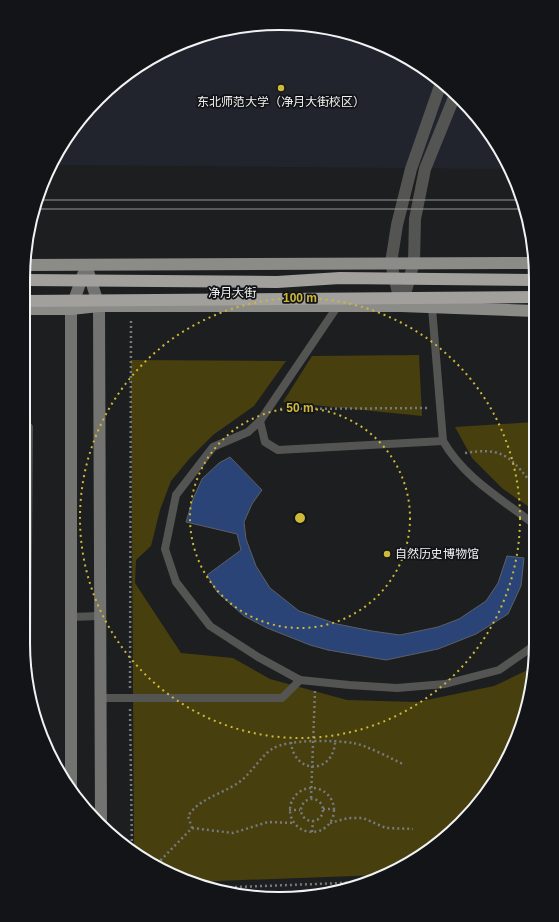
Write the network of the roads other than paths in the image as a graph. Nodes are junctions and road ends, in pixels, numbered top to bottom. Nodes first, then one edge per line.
1 (439, 88) edge
2 (453, 100) edge
3 (414, 262) junction
4 (391, 263) junction
5 (528, 263) edge
6 (31, 265) edge
7 (86, 265) junction
8 (30, 280) edge
9 (529, 280) edge
10 (529, 297) edge
11 (30, 301) edge
12 (99, 306) junction
13 (401, 306) junction
14 (337, 308) junction
15 (432, 308) junction
16 (30, 309) edge
17 (71, 309) junction
18 (529, 311) edge
19 (260, 421) junction
20 (443, 441) junction
21 (529, 521) edge
22 (100, 616) junction
23 (70, 617) junction
24 (529, 650) edge
25 (300, 680) junction
26 (101, 698) junction
27 (71, 779) edge
28 (100, 816) edge

1 - 4 street
2 - 3 street
3 - 4 main road
3 - 5 main road
3 - 13 street
4 - 7 main road
4 - 13 street
6 - 7 main road
7 - 12 street
7 - 17 street
8 - 9 highway, 净月大街, bridge
10 - 11 highway, 净月大街, bridge
12 - 14 main road, 净月大街
12 - 17 main road, 净月大街
12 - 22 street
13 - 14 main road, 净月大街
13 - 15 main road, 净月大街
14 - 19 lane
15 - 18 main road, 净月大街
15 - 20 lane
16 - 17 main road, 净月大街
17 - 23 street
19 - 20 lane
19 - 25 lane
20 - 21 lane
22 - 23 lane
22 - 26 street
23 - 27 street
24 - 25 lane
25 - 26 lane
26 - 28 street

